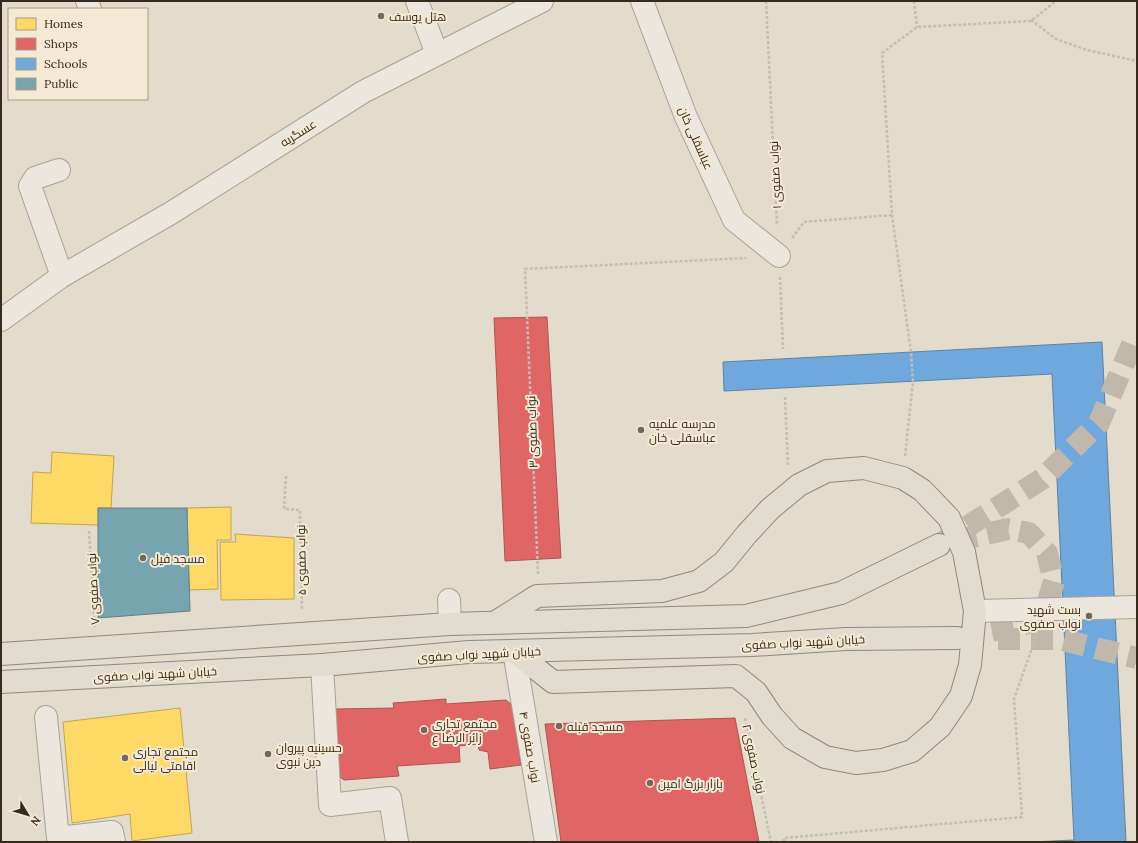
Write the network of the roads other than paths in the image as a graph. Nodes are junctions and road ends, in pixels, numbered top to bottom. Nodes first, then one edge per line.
1 (417, 1) edge
2 (542, 1) edge
3 (642, 1) edge
4 (437, 54) junction
5 (59, 170) dead end
6 (779, 256) road end
7 (62, 276) junction
8 (1, 320) edge
9 (939, 545) tunnel mouth
10 (449, 600) dead end
11 (1137, 607) edge
12 (975, 611) junction
13 (496, 622) junction
14 (450, 624) junction
15 (957, 638) tunnel mouth
16 (514, 651) junction
17 (1, 654) edge
18 (322, 665) junction
19 (1, 682) edge
20 (46, 717) dead end
21 (114, 842) edge
22 (397, 842) edge
23 (546, 842) edge

1 - 4 street
2 - 4 street, عسگریه
3 - 6 street, عباسقلی خان
4 - 7 street, عسگریه
5 - 7 street
7 - 8 street, عسگریه
9 - 13 main road
10 - 14 street
11 - 12 street
12 - 13 main road
12 - 16 main road
13 - 14 main road
14 - 17 main road
15 - 16 main road, خیابان شهید نواب صفوی
16 - 18 main road, خیابان شهید نواب صفوی
16 - 23 street, نواب صفوی ۴
18 - 19 main road, خیابان شهید نواب صفوی
18 - 22 street
20 - 21 street

